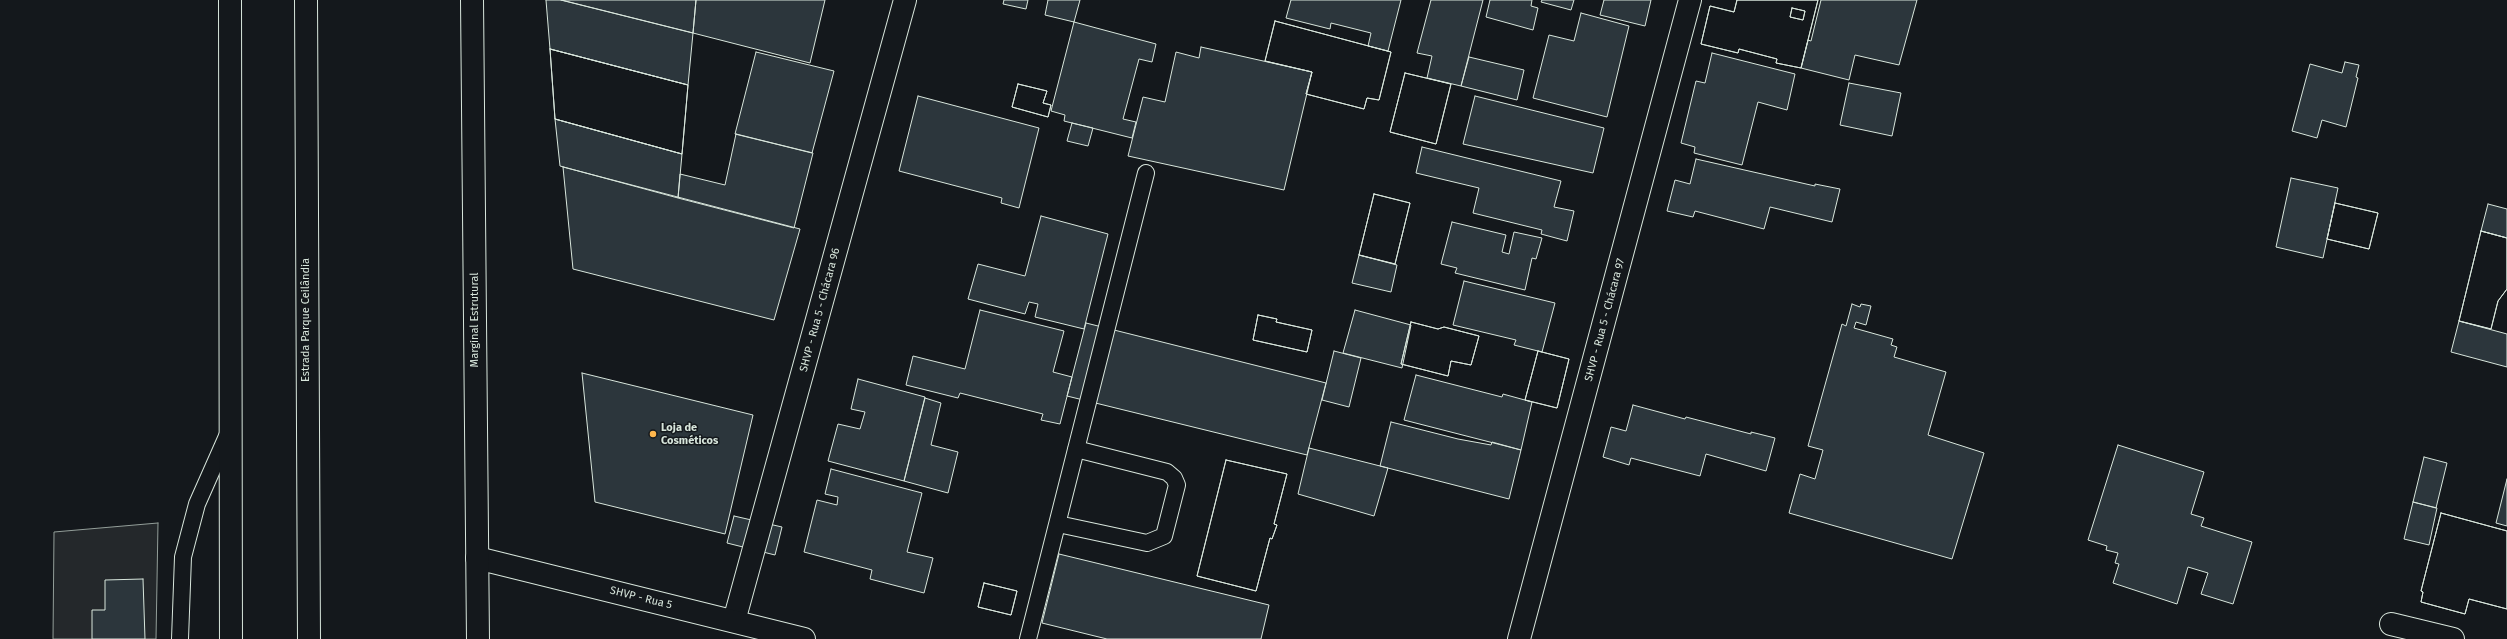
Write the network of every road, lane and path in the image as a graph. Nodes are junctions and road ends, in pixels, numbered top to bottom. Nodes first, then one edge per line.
1 (230, 0) edge
2 (306, 0) edge
3 (472, 0) edge
4 (905, 0) edge
5 (1690, 0) edge
6 (1146, 173) dead end
7 (231, 427) junction
8 (1076, 449) junction
9 (1058, 524) junction
10 (477, 558) junction
11 (734, 621) junction
12 (2391, 624) dead end
13 (180, 639) edge
14 (231, 639) edge
15 (309, 639) edge
16 (478, 639) edge
17 (804, 639) edge
18 (1028, 639) edge
19 (1519, 639) edge
20 (2453, 639) edge

1 - 7 main road
2 - 15 main road, Estrada Parque Ceilândia
3 - 10 main road, Marginal Estrutural
4 - 11 main road, SHVP - Rua 5 - Chácara 96
5 - 19 main road, SHVP - Rua 5 - Chácara 97
6 - 8 lane
7 - 13 lane
7 - 14 main road
8 - 9 lane
8 - 9 lane
9 - 18 lane
10 - 11 main road, SHVP - Rua 5
10 - 16 main road, Marginal Estrutural
11 - 17 main road, SHVP - Rua 5
12 - 20 main road

